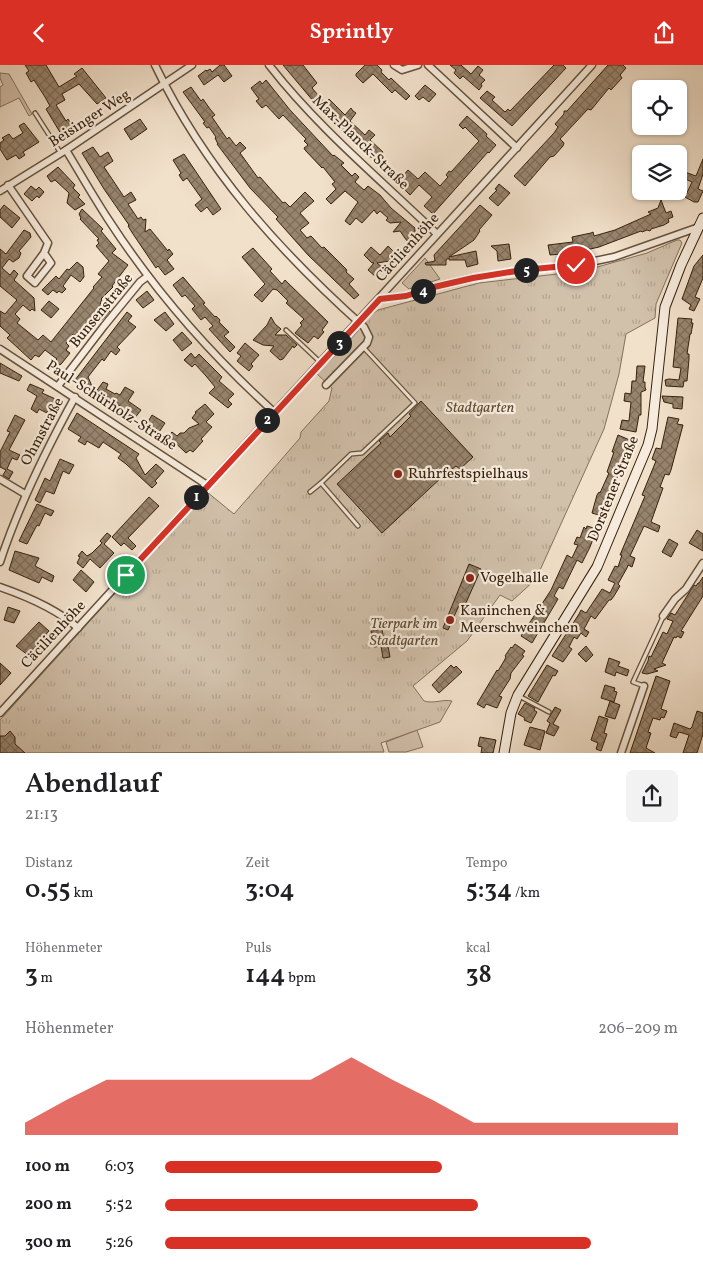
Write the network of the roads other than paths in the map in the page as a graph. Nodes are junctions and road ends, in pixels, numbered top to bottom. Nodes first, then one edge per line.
1 (156, 65) edge
2 (192, 65) edge
3 (269, 65) edge
4 (394, 65) edge
5 (418, 65) edge
6 (428, 65) edge
7 (592, 65) edge
8 (165, 84) junction
9 (35, 113) dead end
10 (517, 148) junction
11 (63, 151) junction
12 (8, 185) junction
13 (0, 191) edge
14 (703, 218) edge
15 (699, 227) junction
16 (437, 234) junction
17 (44, 253) dead end
18 (148, 276) junction
19 (380, 299) junction
20 (358, 322) junction
21 (286, 330) dead end
22 (364, 347) junction
23 (0, 349) edge
24 (321, 363) junction
25 (326, 385) dead end
26 (58, 386) junction
27 (75, 397) junction
28 (274, 412) junction
29 (0, 479) edge
30 (321, 483) junction
31 (207, 485) junction
32 (310, 492) dead end
33 (25, 493) junction
34 (358, 526) dead end
35 (0, 562) edge
36 (703, 563) edge
37 (0, 587) edge
38 (663, 616) joint
39 (78, 628) junction
40 (644, 686) joint
41 (518, 695) junction
42 (549, 712) dead end
43 (0, 713) edge
44 (504, 753) edge
45 (621, 753) edge

1 - 8 street
2 - 8 street, Beisinger Weg
3 - 16 street, Max-Planck-Straße
4 - 5 street
6 - 10 street
7 - 10 street, Cäcilienhöhe
8 - 11 street, Beisinger Weg
8 - 20 street
9 - 11 lane
10 - 16 street, Cäcilienhöhe
11 - 12 street, Beisinger Weg
11 - 18 street
12 - 13 street, Beisinger Weg
12 - 17 street
14 - 15 main road, Dorstener Straße
15 - 19 street
15 - 41 main road, Dorstener Straße
16 - 19 street, Cäcilienhöhe
18 - 26 street, Bunsenstraße
18 - 28 street
19 - 20 street, Cäcilienhöhe
20 - 22 street
20 - 24 street, Cäcilienhöhe
21 - 24 lane
22 - 25 street
22 - 30 lane
23 - 26 street, Paul-Schürholz-Straße
24 - 28 street, Cäcilienhöhe
26 - 27 street, Paul-Schürholz-Straße
27 - 31 street, Paul-Schürholz-Straße
27 - 33 street, Ohmstraße
28 - 31 street, Cäcilienhöhe
29 - 33 street
30 - 32 lane
30 - 34 lane
31 - 39 street, Cäcilienhöhe
33 - 35 street, Ohmstraße
36 - 38 street
37 - 39 street
38 - 40 lane
39 - 43 street, Cäcilienhöhe
40 - 45 street
41 - 42 lane
41 - 44 main road, Dorstener Straße

